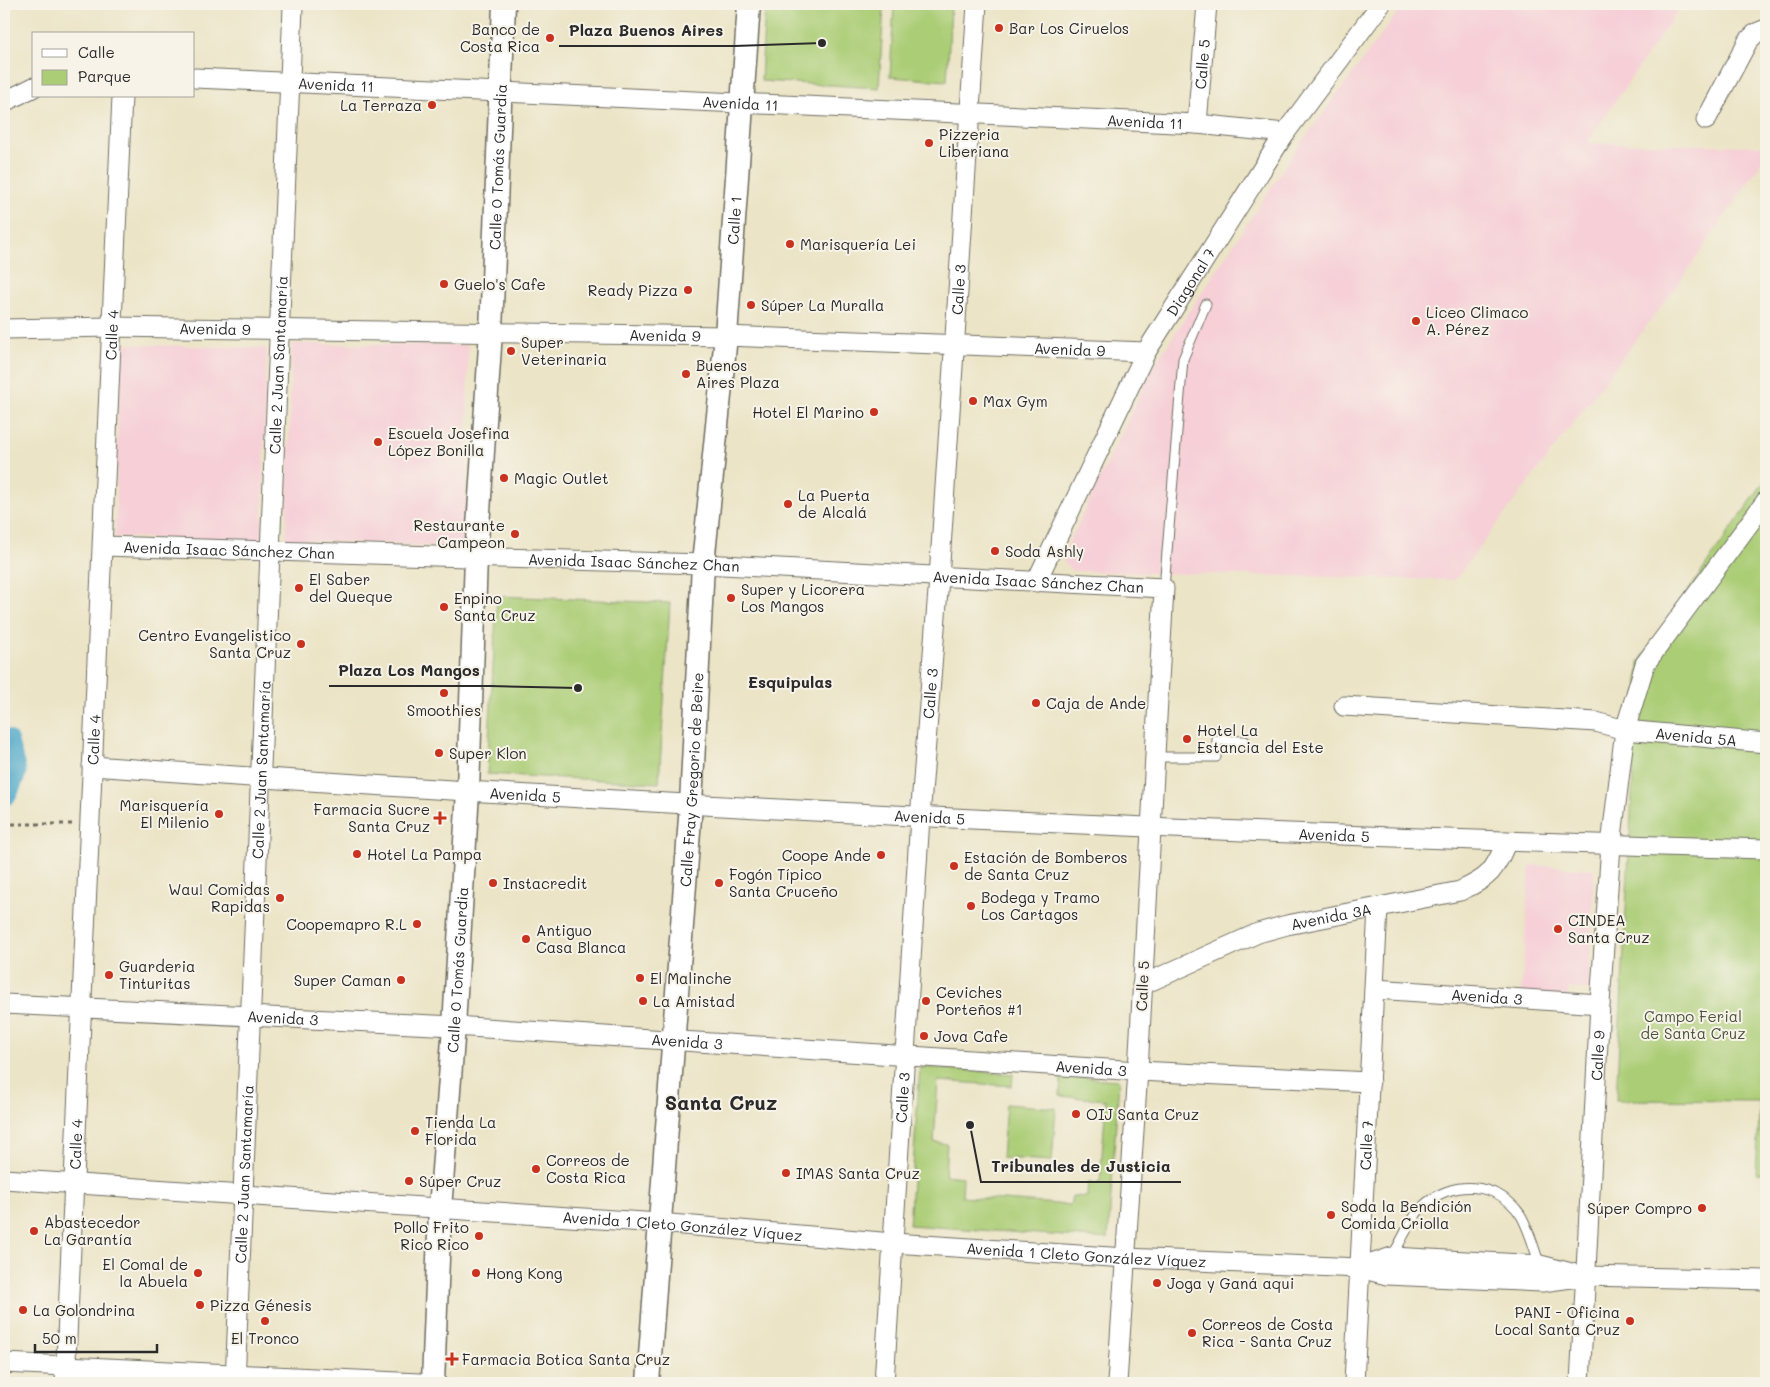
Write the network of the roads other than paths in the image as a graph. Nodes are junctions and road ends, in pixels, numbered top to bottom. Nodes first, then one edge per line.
1 (504, 4) edge
2 (748, 4) edge
3 (977, 4) edge
4 (1207, 4) edge
5 (1381, 4) edge
6 (293, 6) dead end
7 (1766, 29) edge
8 (195, 78) dead end
9 (291, 81) junction
10 (32, 88) edge
11 (500, 92) junction
12 (122, 98) edge
13 (4, 102) edge
14 (741, 104) junction
15 (970, 114) junction
16 (1706, 120) dead end
17 (1197, 124) junction
18 (1285, 132) junction
19 (1206, 304) dead end
20 (112, 327) junction
21 (4, 329) edge
22 (281, 330) junction
23 (491, 331) junction
24 (726, 336) junction
25 (954, 345) junction
26 (1146, 352) junction
27 (1766, 502) edge
28 (103, 546) junction
29 (270, 552) junction
30 (476, 556) junction
31 (703, 564) junction
32 (940, 578) junction
33 (1036, 582) junction
34 (1164, 588) junction
35 (1344, 706) dead end
36 (1625, 730) junction
37 (1245, 741) dead end
38 (1766, 743) edge
39 (1153, 757) junction
40 (92, 766) junction
41 (262, 778) junction
42 (468, 791) junction
43 (691, 804) junction
44 (920, 818) junction
45 (1150, 829) junction
46 (1507, 841) junction
47 (1611, 845) junction
48 (1766, 849) edge
49 (1378, 908) junction
50 (1142, 985) junction
51 (1375, 989) junction
52 (4, 1004) edge
53 (1600, 1004) junction
54 (81, 1008) junction
55 (250, 1016) junction
56 (454, 1026) junction
57 (672, 1040) junction
58 (905, 1054) junction
59 (1138, 1071) junction
60 (1370, 1082) junction
61 (4, 1179) edge
62 (74, 1184) junction
63 (244, 1195) junction
64 (440, 1209) junction
65 (659, 1223) junction
66 (893, 1243) junction
67 (1392, 1257) junction
68 (1126, 1258) junction
69 (1540, 1265) junction
70 (1360, 1268) junction
71 (1586, 1276) junction
72 (1766, 1280) edge
73 (4, 1363) edge
74 (65, 1375) edge
75 (235, 1378) edge
76 (419, 1383) edge
77 (433, 1383) edge
78 (648, 1383) edge
79 (884, 1383) edge
80 (1118, 1383) edge
81 (1354, 1383) edge
82 (1580, 1383) edge

1 - 11 street, Calle 0 Tomás Guardia
2 - 14 street, Calle 1
3 - 15 street, Calle 3
4 - 17 street, Calle 5
5 - 18 street, Diagonal 7
6 - 9 street, Calle 2 Juan Santamaría
7 - 16 street
8 - 9 street, Avenida 11
9 - 11 street, Avenida 11
9 - 22 street, Calle 2 Juan Santamaría
10 - 13 street
11 - 14 street, Avenida 11
11 - 23 street, Calle 0 Tomás Guardia
12 - 20 street, Calle 4
14 - 15 street, Avenida 11
14 - 24 street, Calle 1
15 - 17 street, Avenida 11
15 - 25 street, Calle 3
17 - 18 street, Avenida 11
18 - 26 street, Diagonal 7
19 - 34 lane
20 - 21 street, Avenida 9
20 - 22 street, Avenida 9
20 - 28 street, Calle 4
22 - 23 street, Avenida 9
22 - 29 street, Calle 2 Juan Santamaría
23 - 24 street, Avenida 9
23 - 30 street, Calle 0 Tomás Guardia
24 - 25 street, Avenida 9
24 - 31 street, Calle Fray Gregorio de Beire
25 - 26 street, Avenida 9
25 - 32 street, Calle 3
26 - 33 street, Diagonal 7
27 - 36 street, Calle 9
28 - 29 street, Avenida Isaac Sánchez Chan
28 - 40 street, Calle 4
29 - 30 street, Avenida Isaac Sánchez Chan
29 - 41 street, Calle 2 Juan Santamaría
30 - 31 street, Avenida Isaac Sánchez Chan
30 - 42 street, Calle 0 Tomás Guardia
31 - 32 street, Avenida Isaac Sánchez Chan
31 - 43 street, Calle Fray Gregorio de Beire
32 - 33 street, Avenida Isaac Sánchez Chan
32 - 44 street, Calle 3
33 - 34 street, Avenida Isaac Sánchez Chan
34 - 39 street, Calle 5
35 - 36 street, Avenida 5A
36 - 38 street, Avenida 5A
36 - 47 street, Calle 9
37 - 39 lane
39 - 45 street, Calle 5
40 - 41 street, Avenida 5
40 - 54 street, Calle 4
41 - 42 street, Avenida 5
41 - 55 street, Calle 2 Juan Santamaría
42 - 43 street, Avenida 5
42 - 56 street, Calle 0 Tomás Guardia
43 - 44 street, Avenida 5
43 - 57 street, Calle Fray Gregorio de Beire
44 - 45 street, Avenida 5
44 - 58 street, Calle 3
45 - 46 street, Avenida 5
45 - 50 street, Calle 5
46 - 47 street, Avenida 5
46 - 49 street, Avenida 3A
47 - 48 street, Avenida 5
47 - 53 street, Calle 9
49 - 50 street, Avenida 3A
49 - 51 street, Calle 7
50 - 59 street, Calle 5
51 - 53 street, Avenida 3
51 - 60 street, Calle 7
52 - 54 street, Avenida 3
53 - 71 street, Calle 9
54 - 55 street, Avenida 3
54 - 62 street, Calle 4
55 - 56 street, Avenida 3
55 - 63 street, Calle 2 Juan Santamaría
56 - 57 street, Avenida 3
56 - 64 street, Calle 0 Tomás Guardia
57 - 58 street, Avenida 3
57 - 65 street, Calle Fray Gregorio de Beire
58 - 59 street, Avenida 3
58 - 66 street, Calle 3
59 - 60 street, Avenida 3
59 - 68 street, Calle 5
60 - 70 street, Calle 7
61 - 62 street, Avenida 1 Cleto González Víquez
62 - 63 street, Avenida 1 Cleto González Víquez
62 - 74 street, Calle 4
63 - 64 street, Avenida 1 Cleto González Víquez
63 - 75 street, Calle 2 Juan Santamaría
64 - 65 street, Avenida 1 Cleto González Víquez
64 - 77 street, Calle 0 Tomás Guardia
65 - 66 street, Avenida 1 Cleto González Víquez
65 - 78 street, Calle Fray Gregorio de Beire
66 - 68 street, Avenida 1 Cleto González Víquez
66 - 79 street, Calle 3
67 - 69 street, Avenida 1 Cleto González Víquez
67 - 69 lane
67 - 70 street, Avenida 1 Cleto González Víquez
68 - 70 street, Avenida 1 Cleto González Víquez
68 - 80 street, Calle 5
69 - 71 street, Avenida 1 Cleto González Víquez
70 - 71 street, Avenida 1 Cleto González Víquez
70 - 81 street, Calle 7
71 - 72 street, Avenida 1 Cleto González Víquez
71 - 82 street, Calle 9
73 - 74 street
74 - 75 street
75 - 76 street

